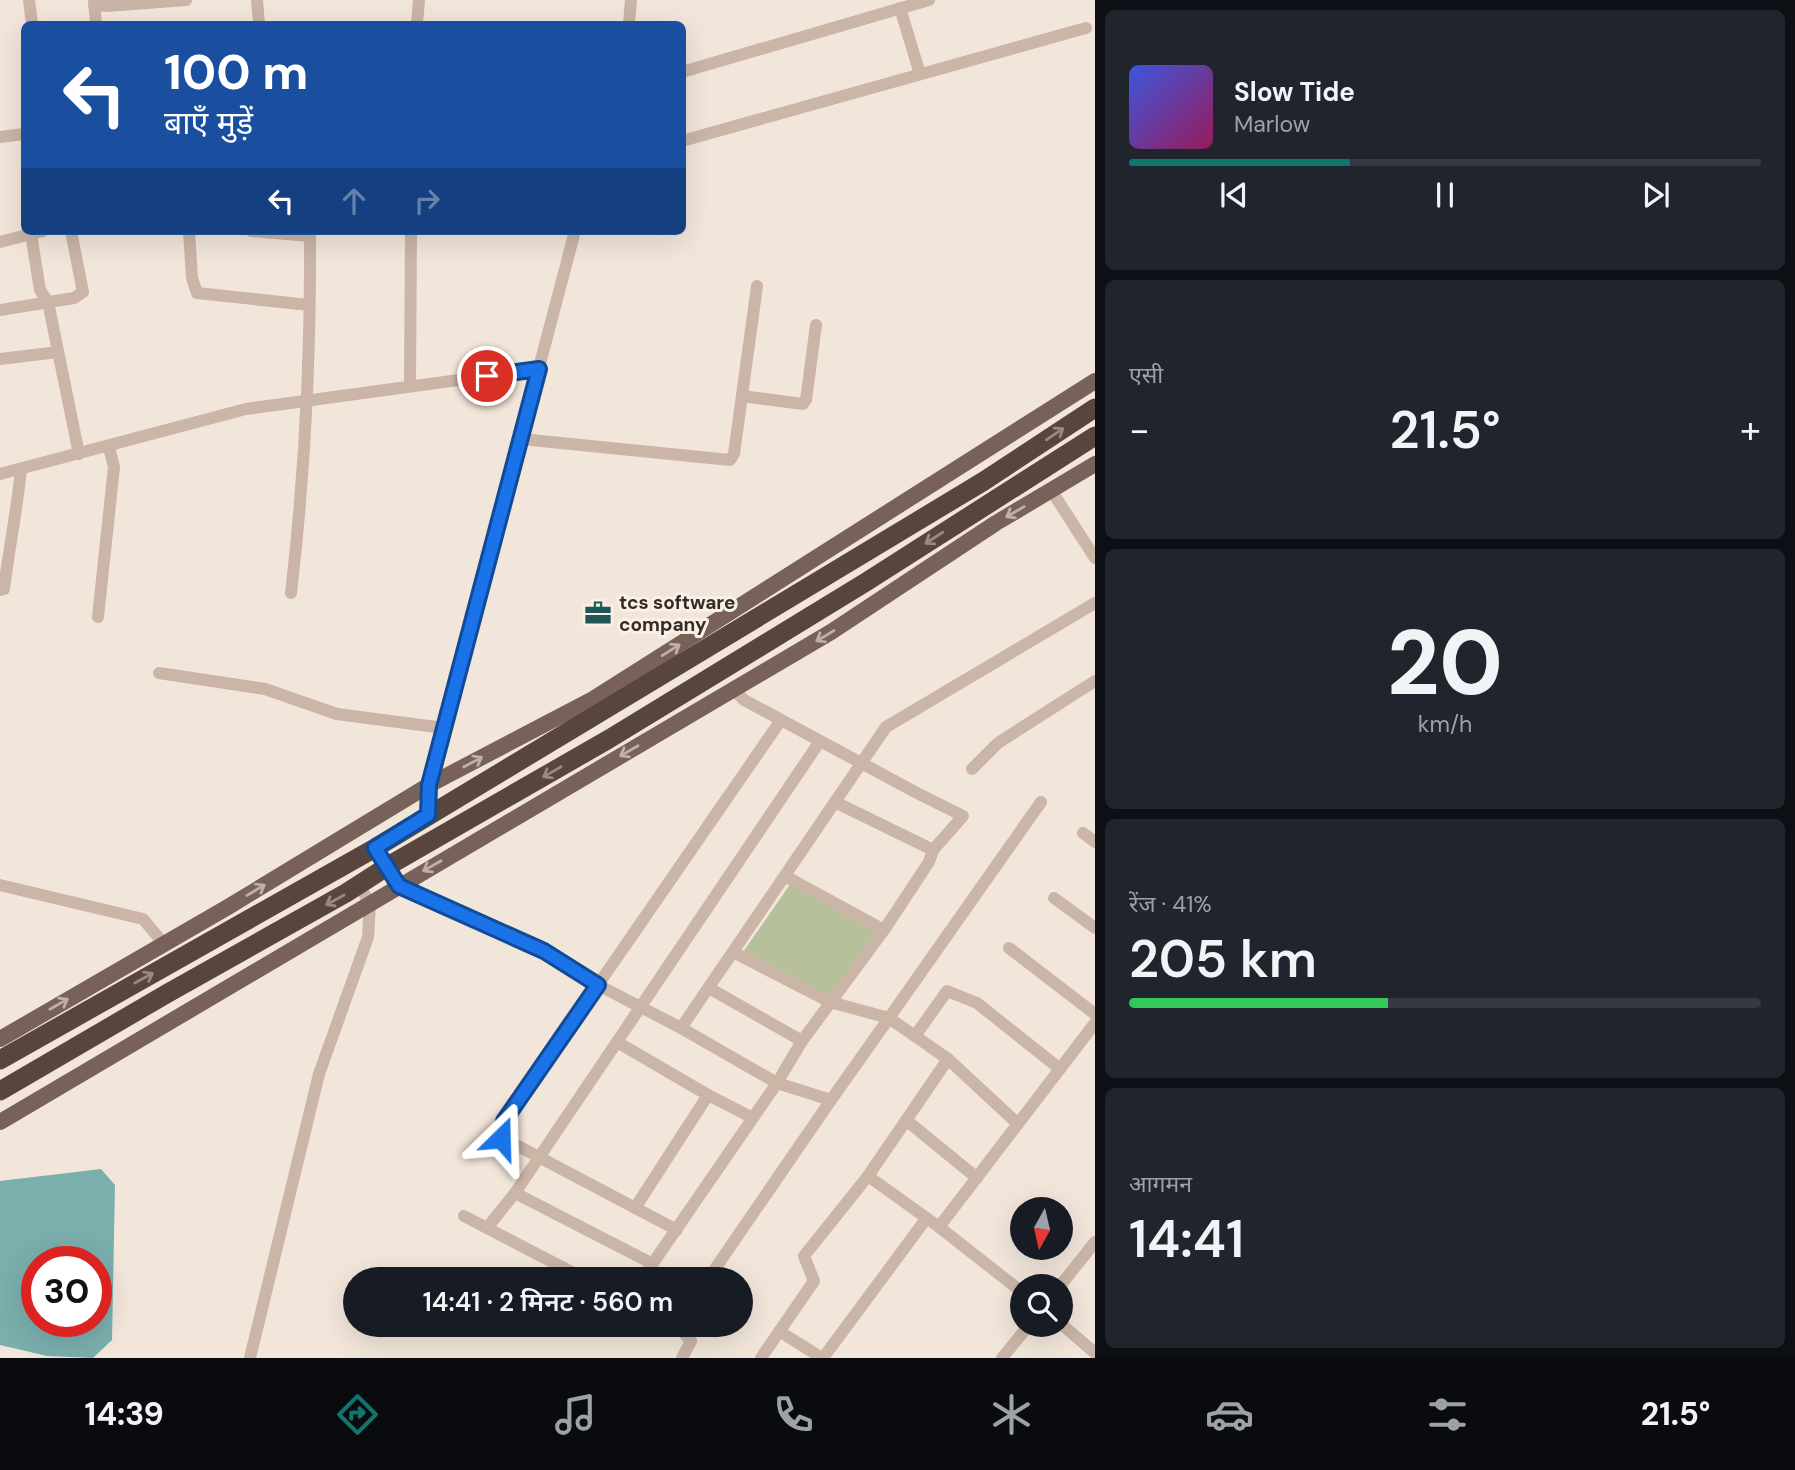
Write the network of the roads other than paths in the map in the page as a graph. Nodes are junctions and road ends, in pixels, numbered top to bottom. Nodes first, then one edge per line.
1 (29, 0) edge
2 (186, 0) edge
3 (257, 0) edge
4 (419, 0) edge
5 (631, 0) edge
6 (929, 0) edge
7 (94, 2) edge
8 (900, 8) junction
9 (32, 21) edge
10 (96, 21) edge
11 (259, 21) edge
12 (417, 21) edge
13 (629, 21) edge
14 (1086, 28) dead end
15 (686, 71) edge
16 (920, 74) junction
17 (21, 134) edge
18 (0, 137) edge
19 (686, 140) edge
20 (26, 235) edge
21 (37, 235) edge
22 (72, 235) edge
23 (190, 235) edge
24 (310, 235) edge
25 (411, 235) edge
26 (574, 235) edge
27 (0, 242) edge
28 (757, 286) dead end
29 (48, 302) junction
30 (309, 305) junction
31 (0, 310) edge
32 (816, 325) dead end
33 (58, 352) junction
34 (0, 359) edge
35 (539, 369) junction
36 (1095, 381) edge
37 (410, 387) junction
38 (742, 396) junction
39 (307, 401) junction
40 (1095, 408) edge
41 (1095, 436) edge
42 (521, 439) junction
43 (109, 447) junction
44 (79, 454) junction
45 (1095, 464) edge
46 (21, 470) junction
47 (0, 474) edge
48 (1051, 490) junction
49 (1095, 558) edge
50 (0, 590) edge
51 (291, 593) dead end
52 (1095, 603) edge
53 (98, 617) dead end
54 (159, 673) dead end
55 (1095, 681) edge
56 (734, 690) junction
57 (781, 720) junction
58 (444, 728) junction
59 (820, 741) junction
60 (861, 764) junction
61 (972, 769) dead end
62 (429, 785) junction
63 (835, 802) junction
64 (1041, 802) dead end
65 (428, 815) junction
66 (1083, 832) dead end
67 (1095, 842) edge
68 (375, 848) junction
69 (933, 850) junction
70 (388, 866) junction
71 (785, 876) junction
72 (0, 884) edge
73 (359, 885) junction
74 (399, 886) junction
75 (1054, 898) dead end
76 (370, 904) junction
77 (1095, 928) edge
78 (884, 930) junction
79 (164, 944) junction
80 (1009, 948) dead end
81 (733, 952) junction
82 (598, 985) junction
83 (709, 988) junction
84 (830, 1002) junction
85 (640, 1007) junction
86 (1095, 1014) edge
87 (889, 1018) junction
88 (1095, 1023) edge
89 (681, 1028) junction
90 (915, 1036) junction
91 (0, 1039) edge
92 (802, 1041) junction
93 (617, 1042) junction
94 (948, 1059) junction
95 (0, 1060) edge
96 (1060, 1069) junction
97 (777, 1083) junction
98 (0, 1091) edge
99 (708, 1096) junction
100 (831, 1100) junction
101 (753, 1118) junction
102 (906, 1120) junction
103 (0, 1122) edge
104 (1018, 1124) junction
105 (540, 1156) junction
106 (868, 1176) junction
107 (977, 1178) junction
108 (515, 1193) junction
109 (635, 1208) junction
110 (464, 1216) dead end
111 (926, 1219) junction
112 (939, 1227) junction
113 (487, 1228) junction
114 (677, 1230) junction
115 (1095, 1242) edge
116 (653, 1264) junction
117 (562, 1267) edge
118 (651, 1267) edge
119 (716, 1267) edge
120 (1070, 1274) edge
121 (1010, 1283) edge
122 (779, 1331) junction
123 (1073, 1334) edge
124 (687, 1337) edge
125 (1019, 1337) edge
126 (1095, 1353) edge
127 (250, 1358) edge
128 (682, 1358) edge
129 (761, 1358) edge
130 (822, 1358) edge
131 (1002, 1358) edge

1 - 9 street
2 - 7 street
3 - 11 street
4 - 12 street
5 - 13 street
6 - 8 street
7 - 10 street
8 - 15 street
8 - 16 street
14 - 16 street
16 - 19 street
17 - 18 street
20 - 27 street
21 - 29 street
22 - 29 street
23 - 30 street
24 - 30 street
25 - 37 street
26 - 35 street
28 - 38 street
29 - 31 street
29 - 33 street
30 - 39 street
32 - 38 street
33 - 34 street
33 - 44 street
35 - 37 street
35 - 42 street
62 -> 36 main road
37 - 39 street
38 - 42 street
39 - 43 street
39 - 51 street
65 -> 40 highway
41 -> 70 highway
42 - 58 street
43 - 44 street
43 - 53 street
44 - 46 street
45 - 48 main road
46 - 47 street
46 - 50 street
48 - 49 street
48 -> 56 main road
52 - 60 street
54 - 58 street
55 - 61 street
56 - 57 street
56 -> 74 main road
57 - 59 street
57 - 82 street
58 - 62 street
59 - 60 street
59 - 85 street
60 - 63 street
60 - 69 street
62 - 65 street
79 -> 62 main road
63 - 69 street
63 - 71 street
64 - 87 street
65 - 68 highway
66 - 67 street
68 - 70 street
95 -> 68 highway
69 - 78 street
70 - 73 highway
70 - 74 street
71 - 78 street
71 - 81 street
72 - 79 street
73 - 76 street
73 -> 98 highway
74 - 76 main road
74 - 82 street
75 - 77 street
76 - 103 main road
76 - 127 street
78 - 84 street
91 -> 79 main road
80 - 86 street
81 - 83 street
81 - 84 street
82 - 85 street
82 - 105 street
83 - 89 street
83 - 92 street
84 - 87 street
84 - 92 street
85 - 89 street
85 - 93 street
87 - 90 street
87 - 100 street
88 - 96 street
89 - 97 street
90 - 94 street
90 - 96 street
92 - 97 street
93 - 99 street
93 - 105 street
94 - 102 street
94 - 104 street
96 - 104 street
97 - 100 street
97 - 101 street
99 - 101 street
99 - 109 street
100 - 119 street
101 - 114 street
102 - 106 street
102 - 107 street
104 - 107 street
105 - 108 street
105 - 109 street
106 - 111 street
106 - 122 street
107 - 112 street
108 - 113 street
108 - 116 street
109 - 114 street
110 - 113 street
111 - 112 street
111 - 130 street
112 - 121 street
113 - 117 street
114 - 116 street
115 - 120 street
116 - 118 street
122 - 129 street
122 - 130 street
123 - 126 street
124 - 128 street
125 - 131 street

